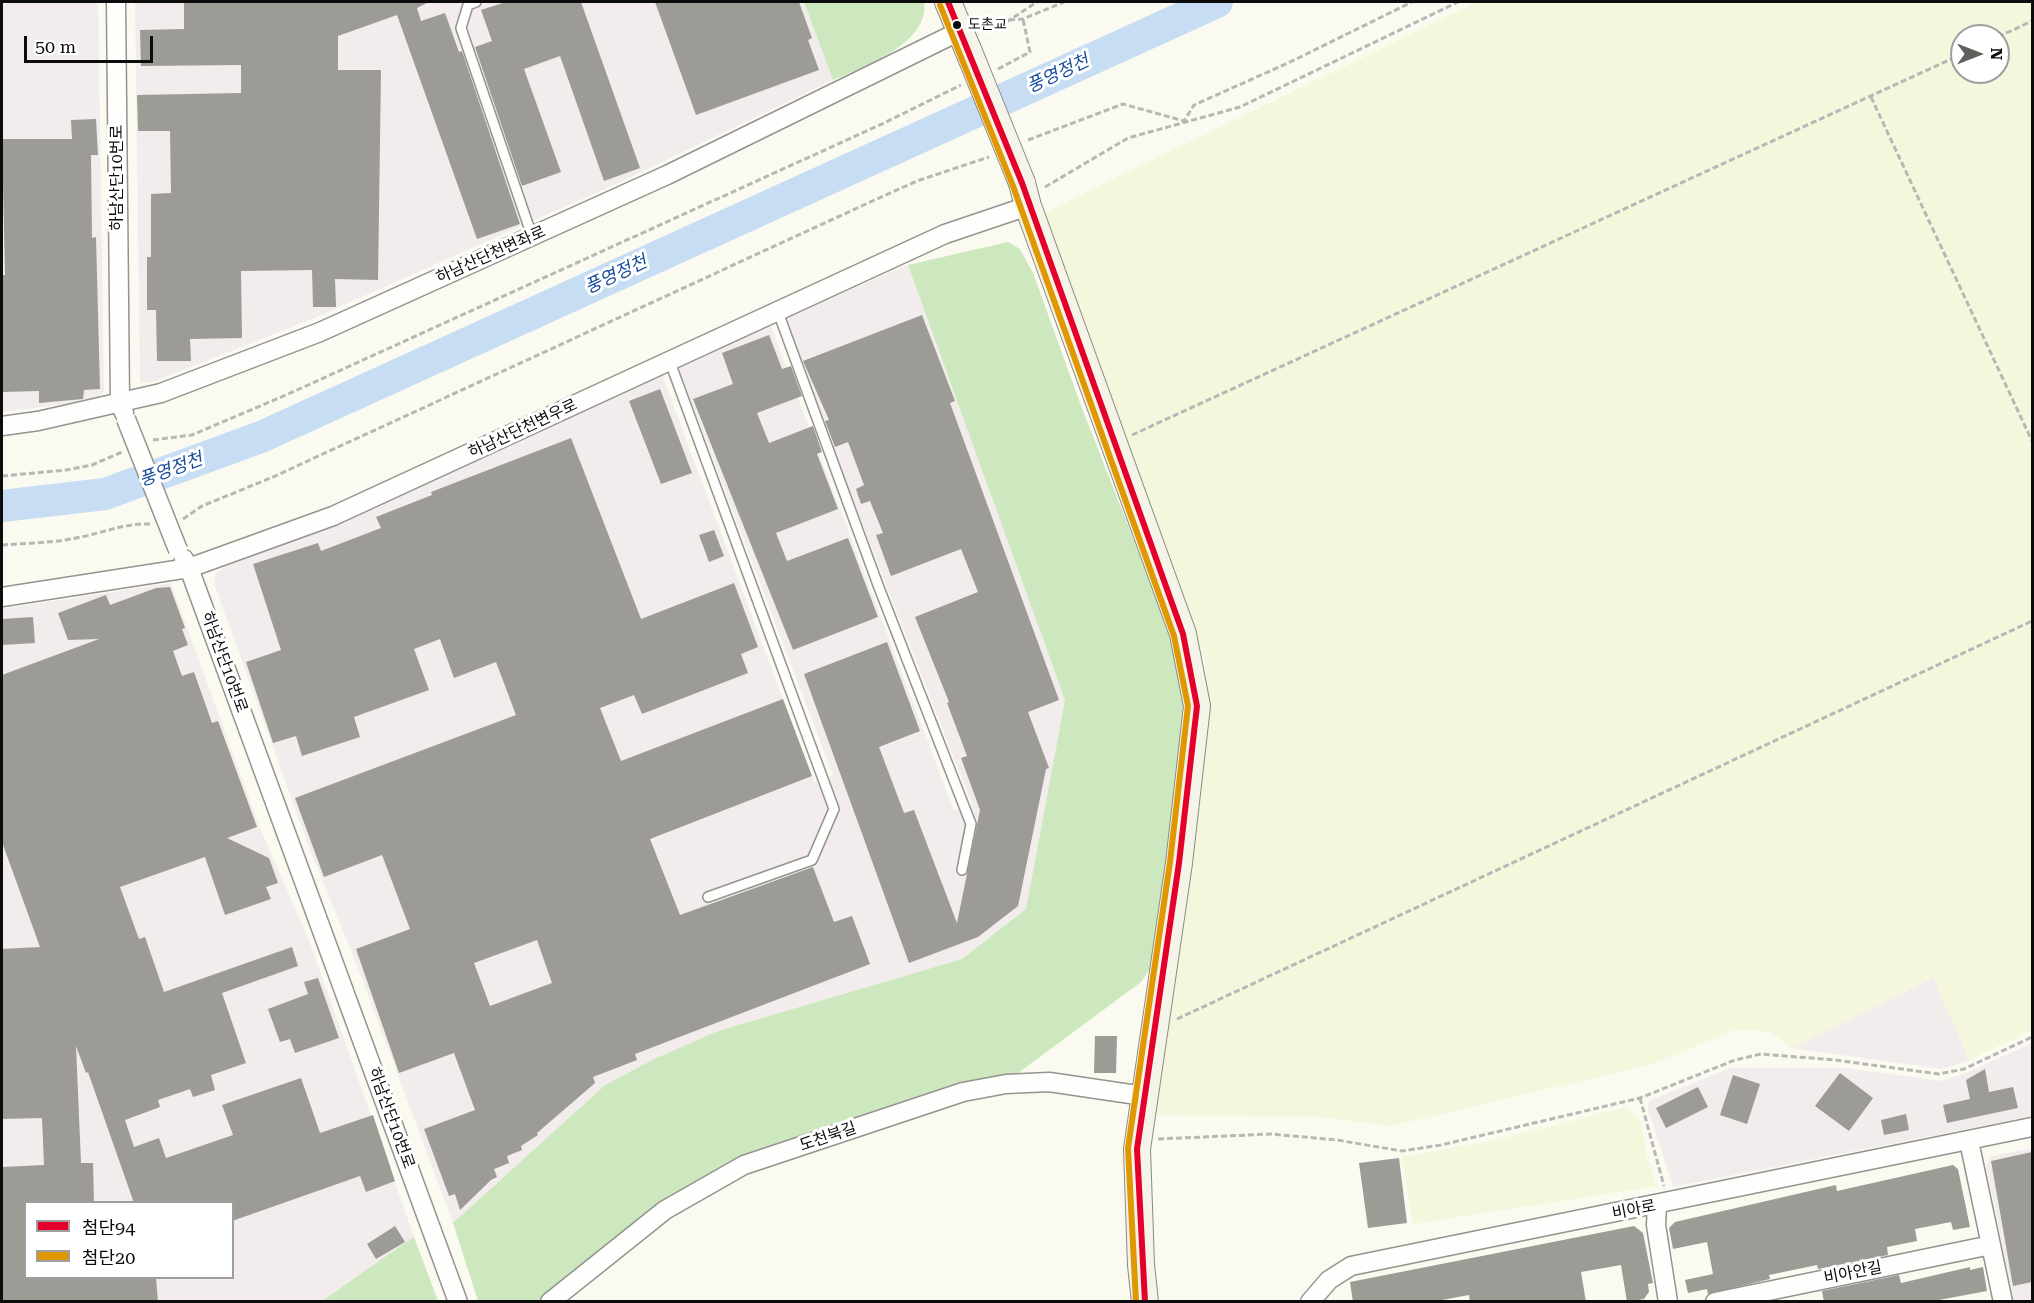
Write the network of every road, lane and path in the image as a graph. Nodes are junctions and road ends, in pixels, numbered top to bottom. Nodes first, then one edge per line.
1 (116, 2) edge
2 (476, 2) edge
3 (948, 2) edge
4 (1037, 2) edge
5 (1064, 2) edge
6 (1412, 2) edge
7 (1458, 2) edge
8 (1023, 19) junction
9 (1008, 21) junction
10 (2032, 21) edge
11 (2010, 31) edge
12 (965, 42) junction
13 (1950, 60) edge
14 (997, 70) dead end
15 (968, 82) dead end
16 (1871, 97) junction
17 (1184, 121) junction
18 (1026, 141) dead end
19 (998, 154) dead end
20 (1025, 194) junction
21 (532, 236) junction
22 (778, 312) junction
23 (670, 362) junction
24 (120, 402) junction
25 (2, 426) edge
26 (2032, 441) edge
27 (144, 443) dead end
28 (1114, 443) junction
29 (129, 450) dead end
30 (2, 476) edge
31 (177, 522) dead end
32 (155, 524) dead end
33 (2, 545) edge
34 (189, 568) junction
35 (2, 597) edge
36 (2032, 621) edge
37 (962, 870) dead end
38 (708, 897) dead end
39 (1156, 1029) junction
40 (2032, 1037) edge
41 (1144, 1096) junction
42 (1640, 1098) junction
43 (2032, 1127) edge
44 (1139, 1139) junction
45 (1969, 1141) junction
46 (1657, 1205) junction
47 (1992, 1245) junction
48 (458, 1302) edge
49 (550, 1302) edge
50 (1145, 1302) edge
51 (1310, 1302) edge
52 (1668, 1302) edge
53 (1715, 1302) edge
54 (2003, 1302) edge

1 - 24 street, 하남산단10번로
2 - 21 lane
3 - 12 main road
4 - 9 path
5 - 8 path
6 - 17 path
7 - 17 path
8 - 9 path
8 - 14 path
9 - 12 path
10 - 11 path
12 - 20 main road, bridge
12 - 21 street, 하남산단천변좌로
13 - 16 path
15 - 27 path
16 - 26 path
16 - 28 path
17 - 18 path
17 - 20 path
19 - 31 path
20 - 22 street, 하남산단천변우로
20 - 28 main road
21 - 24 street, 하남산단천변좌로
22 - 23 street, 하남산단천변우로
22 - 37 lane
23 - 34 street, 하남산단천변우로
23 - 38 lane
24 - 25 street, 하남산단천변좌로
24 - 34 street, 하남산단10번로, bridge
28 - 39 main road
29 - 30 path
32 - 33 path
34 - 35 street, 하남산단천변우로
34 - 48 street, 하남산단10번로
36 - 39 path
39 - 41 main road
40 - 42 path
41 - 44 main road
41 - 49 street, 도천북길
42 - 44 path
42 - 46 path
43 - 45 street, 비아로
44 - 50 main road
45 - 46 street, 비아로
45 - 47 street
46 - 51 street, 비아로
46 - 52 street
47 - 53 street, 비아안길
47 - 54 street

